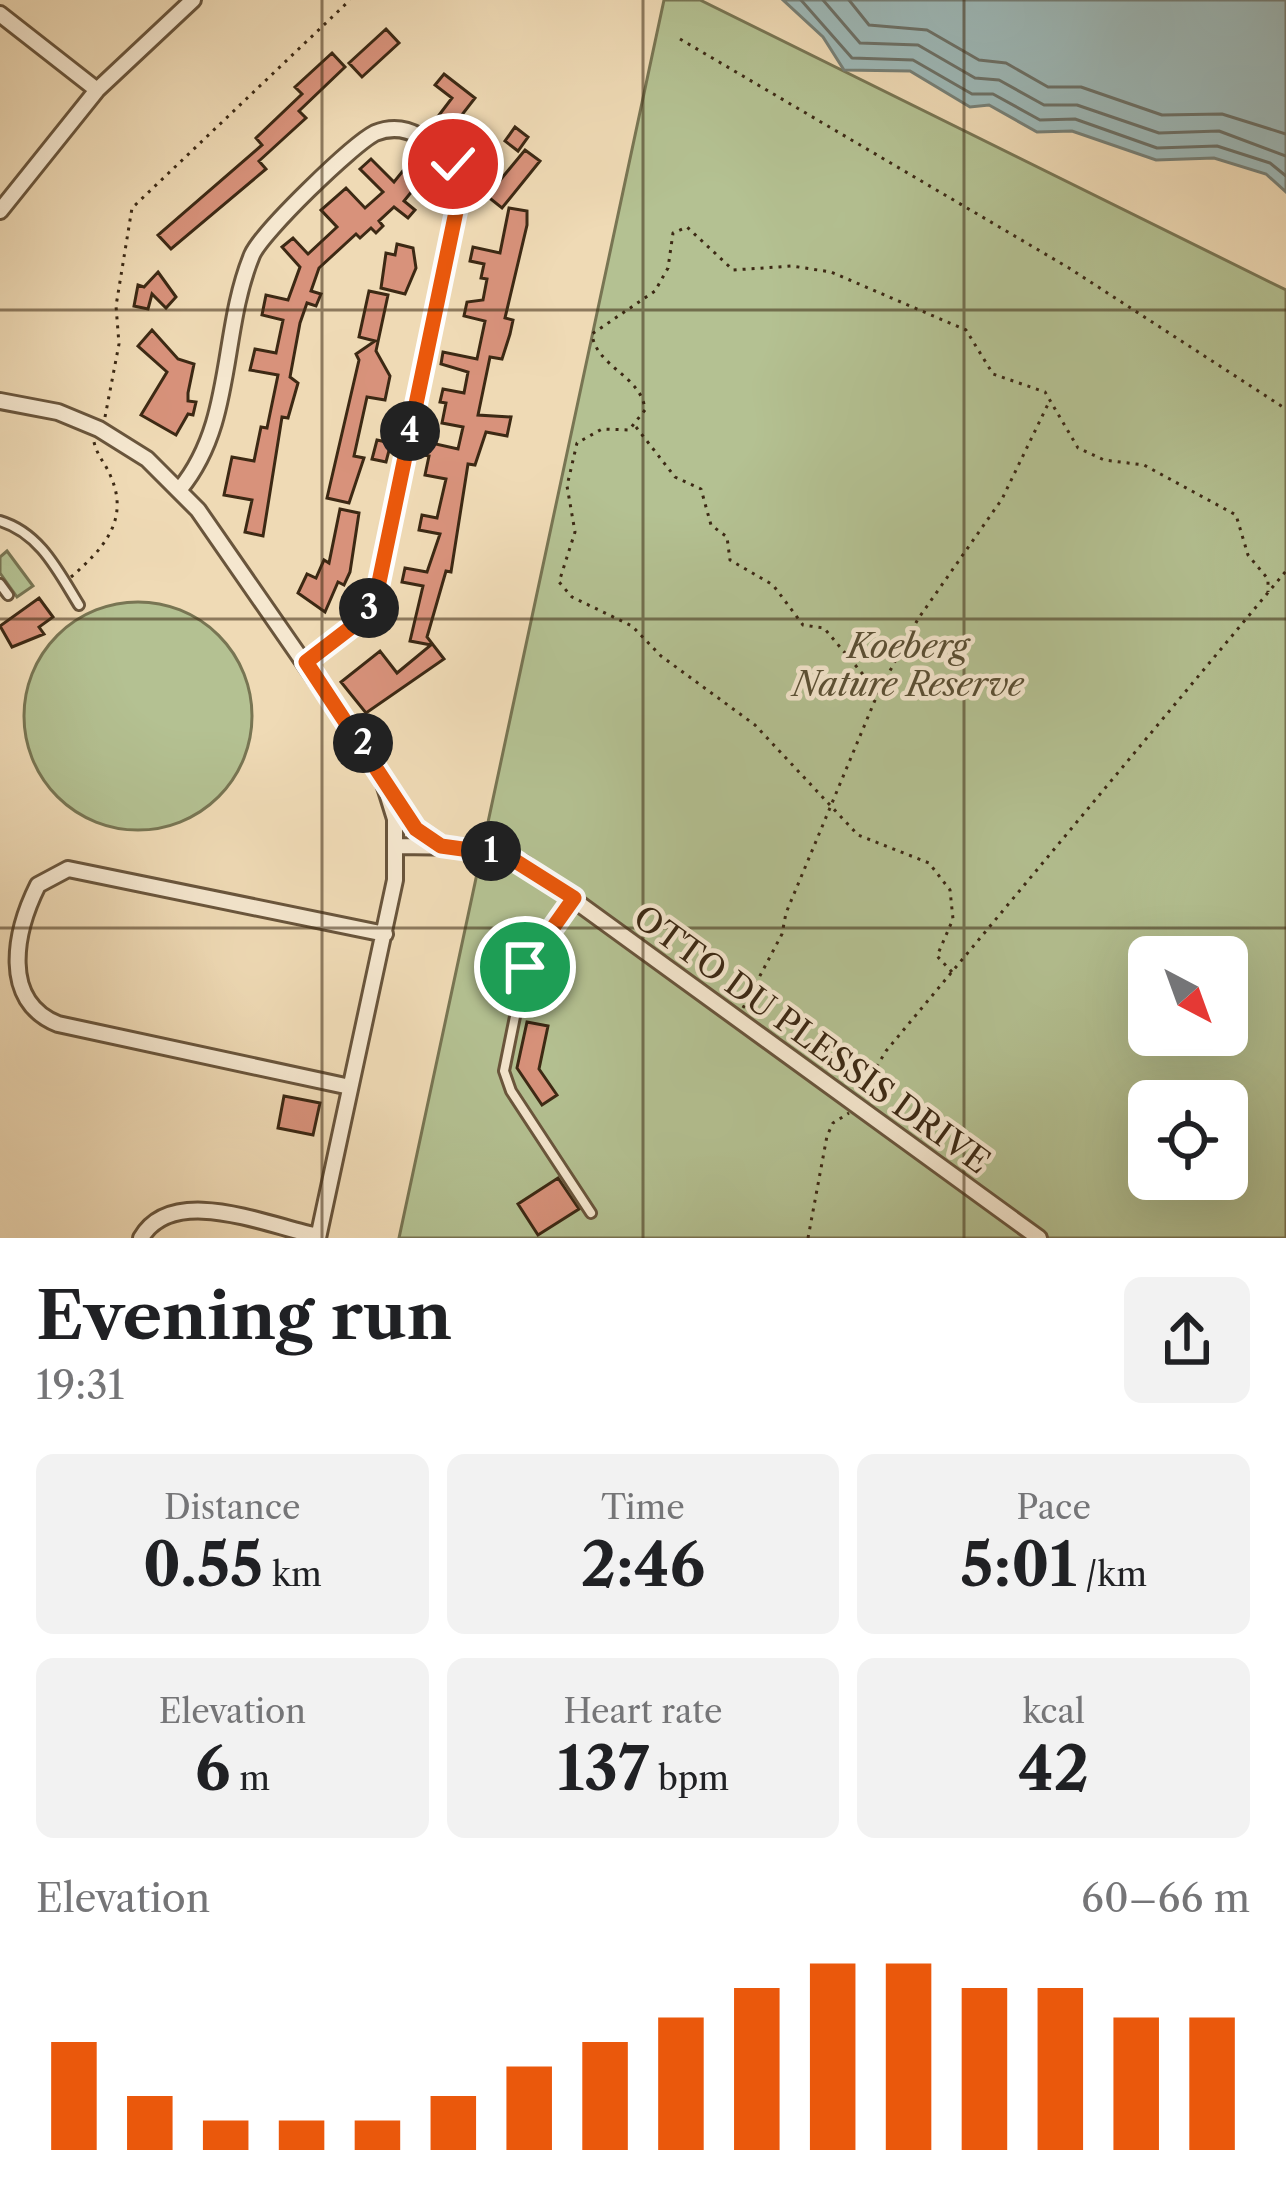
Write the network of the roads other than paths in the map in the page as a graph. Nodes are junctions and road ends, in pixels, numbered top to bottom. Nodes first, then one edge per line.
1 (193, 0) edge
2 (0, 14) edge
3 (98, 90) junction
4 (0, 211) edge
5 (0, 401) edge
6 (180, 489) junction
7 (0, 521) edge
8 (0, 584) edge
9 (8, 595) dead end
10 (79, 604) dead end
11 (306, 662) junction
12 (388, 790) junction
13 (398, 846) junction
14 (441, 846) junction
15 (574, 898) junction
16 (385, 934) junction
17 (350, 1087) junction
18 (591, 1213) dead end
19 (318, 1237) edge
20 (141, 1238) edge
21 (1040, 1238) edge

1 - 3 street
2 - 3 street
3 - 4 street
5 - 6 street
6 - 11 street
6 - 11 street
7 - 10 lane
8 - 9 lane
11 - 12 street
12 - 13 street
12 - 14 street
13 - 14 street, OTTO DU PLESSIS DRIVE
13 - 16 street
14 - 15 street, OTTO DU PLESSIS DRIVE
15 - 18 lane
15 - 21 street, OTTO DU PLESSIS DRIVE
16 - 17 street
16 - 17 street
17 - 19 street
19 - 20 street

